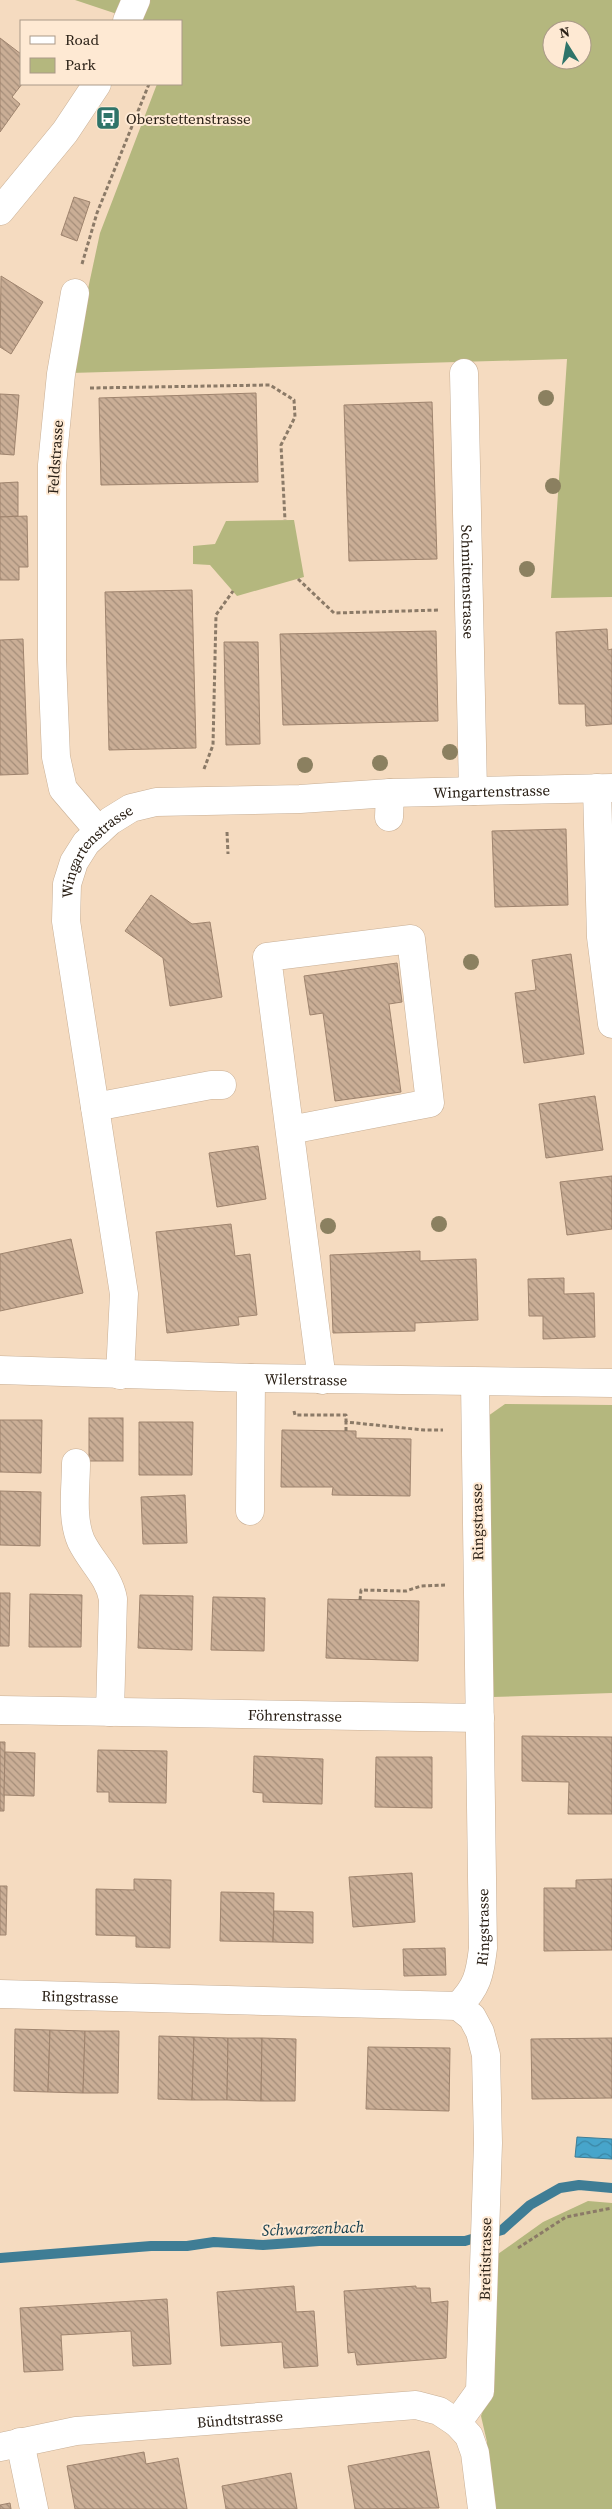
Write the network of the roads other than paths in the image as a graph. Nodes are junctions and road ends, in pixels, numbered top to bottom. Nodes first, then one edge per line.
1 (136, 0) edge
2 (127, 20) edge
3 (96, 85) edge
4 (0, 212) edge
5 (75, 294) road end
6 (464, 373) dead end
7 (604, 788) edge
8 (473, 791) junction
9 (99, 831) junction
10 (612, 1024) edge
11 (222, 1085) dead end
12 (95, 1107) junction
13 (290, 1130) junction
14 (0, 1370) edge
15 (120, 1375) junction
16 (251, 1378) junction
17 (322, 1380) junction
18 (475, 1382) junction
19 (612, 1383) edge
20 (76, 1463) dead end
21 (250, 1511) dead end
22 (0, 1710) edge
23 (110, 1712) junction
24 (480, 1718) junction
25 (0, 1994) edge
26 (458, 2006) junction
27 (457, 2423) junction
28 (10, 2444) edge
29 (34, 2509) edge
30 (482, 2509) edge

1 - 2 street
3 - 4 street
5 - 9 street, Feldstrasse
6 - 8 street, Schmittenstrasse
7 - 8 street, Wingartenstrasse
7 - 10 street
8 - 9 street, Wingartenstrasse
9 - 12 street, Wingartenstrasse
11 - 12 street
12 - 15 street, Wingartenstrasse
13 - 13 street
13 - 17 street
14 - 15 street, Wilerstrasse
15 - 16 street, Wilerstrasse
16 - 17 street, Wilerstrasse
16 - 21 street
17 - 18 street, Wilerstrasse
18 - 19 street, Wilerstrasse
18 - 24 street, Ringstrasse
20 - 23 street
22 - 23 street, Föhrenstrasse
23 - 24 street, Föhrenstrasse
24 - 26 street, Ringstrasse
25 - 26 street, Ringstrasse
26 - 27 street, Breitistrasse
27 - 28 street, Bündtstrasse
27 - 30 street
28 - 29 street, Bündtstrasse

